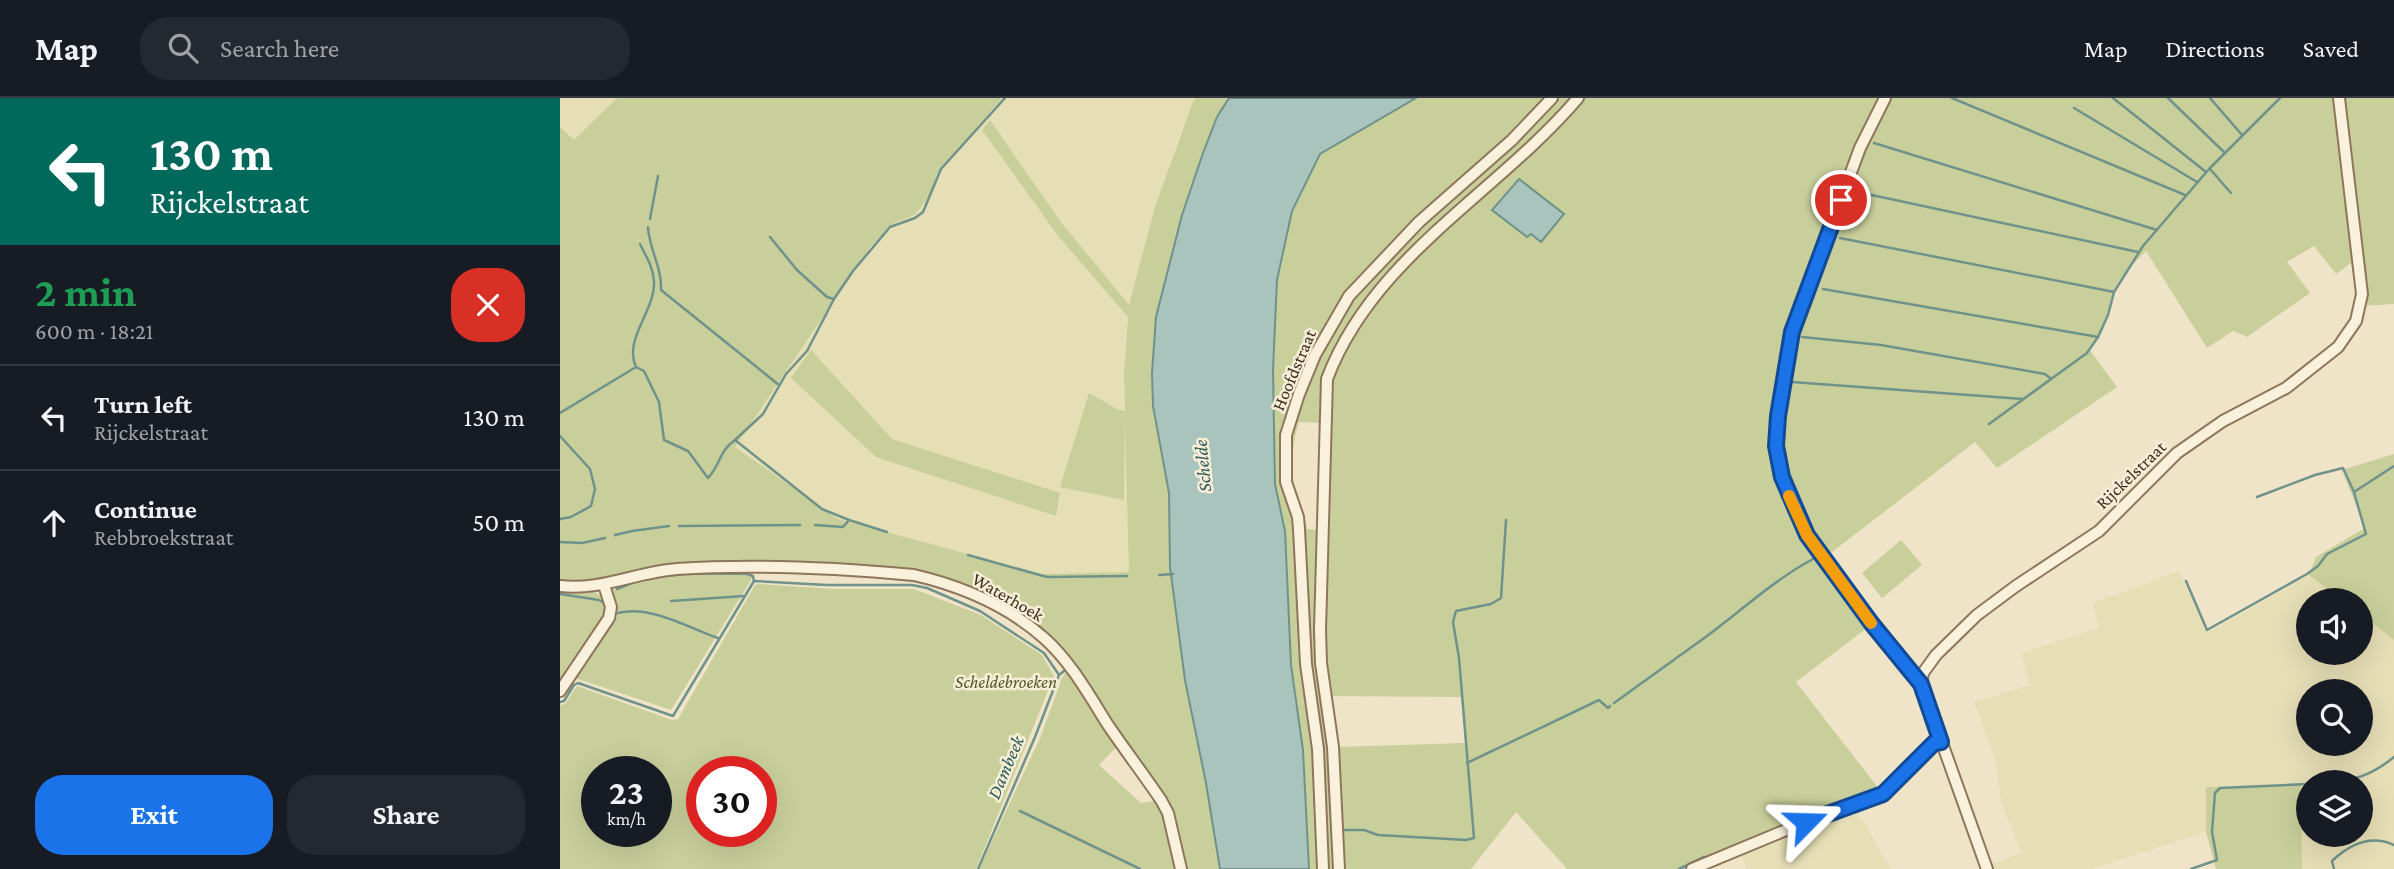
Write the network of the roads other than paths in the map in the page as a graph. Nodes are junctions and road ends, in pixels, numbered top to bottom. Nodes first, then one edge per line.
1 (1552, 98) edge
2 (1578, 98) edge
3 (1885, 98) edge
4 (2339, 98) edge
5 (604, 585) junction
6 (560, 586) edge
7 (1921, 684) junction
8 (560, 691) edge
9 (1941, 742) junction
10 (1181, 869) edge
11 (1323, 869) edge
12 (1339, 869) edge
13 (1692, 869) edge
14 (1987, 869) edge

1 - 11 street, Hoofdstraat
2 - 12 street, Hoofdstraat
3 - 7 street
4 - 7 street, Rijckelstraat
5 - 6 street, Waterhoek
5 - 8 street
5 - 10 street, Waterhoek
7 - 9 street
9 - 13 street
9 - 14 street

